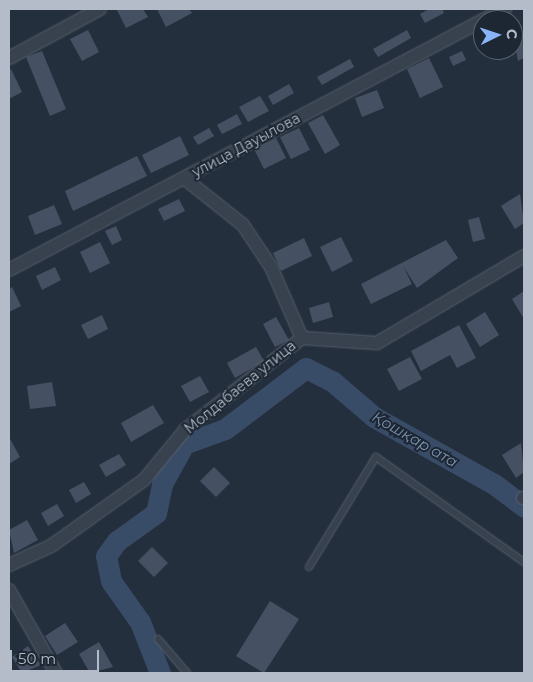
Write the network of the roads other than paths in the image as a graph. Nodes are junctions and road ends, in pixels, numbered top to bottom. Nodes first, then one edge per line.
1 (100, 9) edge
2 (473, 25) edge
3 (9, 58) edge
4 (184, 178) junction
5 (524, 256) edge
6 (9, 270) edge
7 (302, 338) junction
8 (524, 562) edge
9 (9, 564) edge
10 (309, 567) dead end
11 (9, 590) edge
12 (158, 639) dead end
13 (56, 673) edge
14 (187, 673) edge

1 - 3 street
2 - 4 street, улица Дауылова
4 - 6 street, улица Дауылова
4 - 7 street
5 - 7 street, Молдабаева улица
7 - 9 street, Молдабаева улица
8 - 10 lane
11 - 13 street
12 - 14 lane

